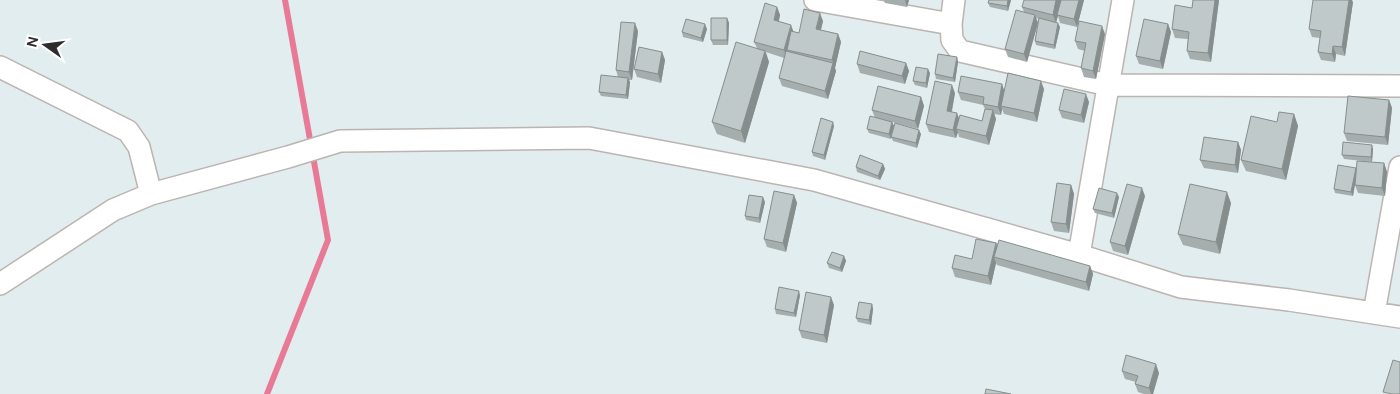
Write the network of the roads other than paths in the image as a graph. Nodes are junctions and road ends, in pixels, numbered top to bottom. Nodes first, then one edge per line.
1 (816, 0) edge
2 (954, 0) edge
3 (1123, 0) edge
4 (951, 24) junction
5 (0, 67) edge
6 (1108, 85) junction
7 (1400, 86) edge
8 (1400, 167) edge
9 (151, 194) junction
10 (1079, 254) junction
11 (0, 284) edge
12 (1374, 314) junction
13 (1400, 317) edge

1 - 4 street
2 - 4 street
3 - 6 street
4 - 6 street
5 - 9 street
6 - 7 street
6 - 10 street
8 - 12 street
9 - 10 street
9 - 11 street
10 - 12 street
12 - 13 street

